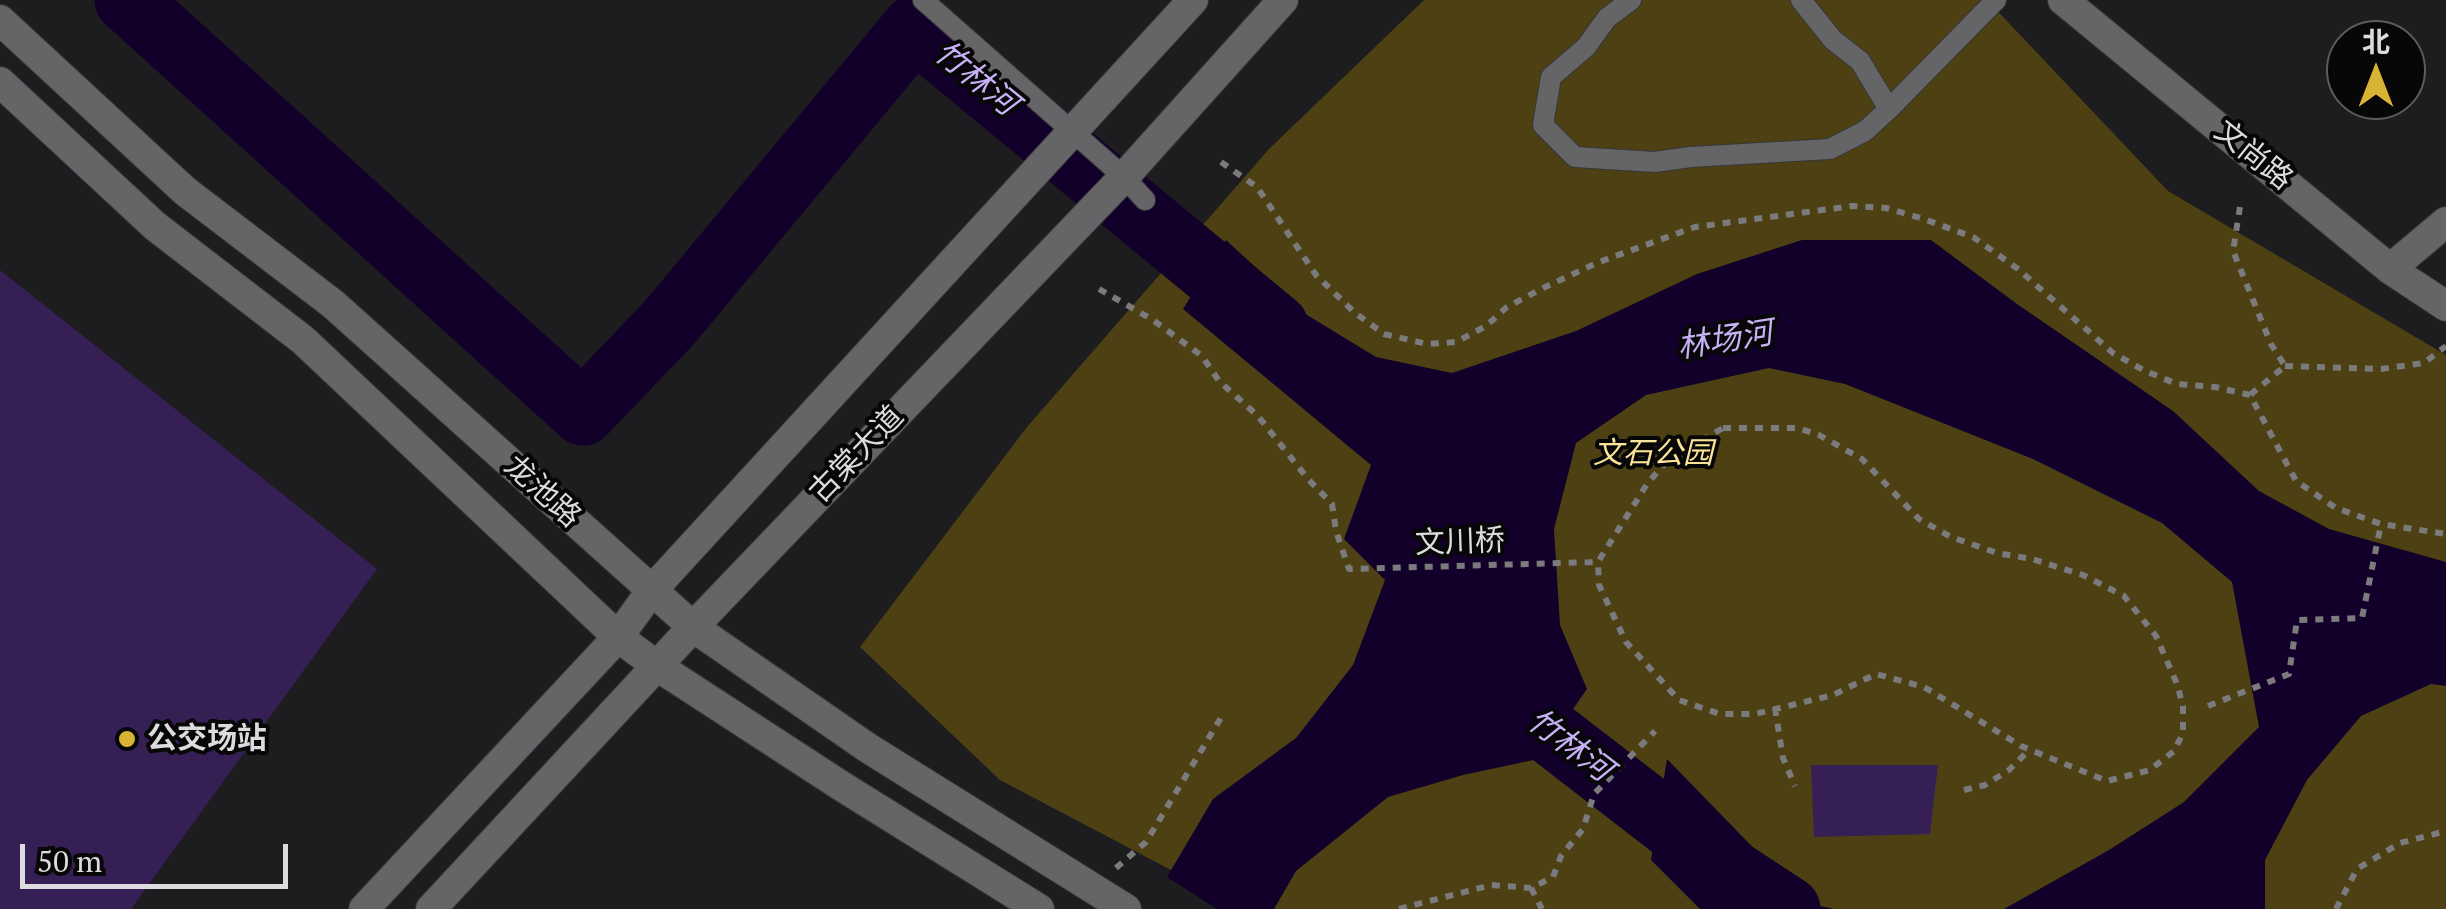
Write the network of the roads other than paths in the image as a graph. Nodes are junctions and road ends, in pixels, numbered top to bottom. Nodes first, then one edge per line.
1 (923, 0) edge
2 (1193, 0) edge
3 (1283, 0) edge
4 (1630, 0) edge
5 (1801, 0) edge
6 (1996, 0) edge
7 (2063, 0) edge
8 (0, 20) edge
9 (0, 82) edge
10 (1890, 109) junction
11 (1074, 133) junction
12 (1124, 176) junction
13 (1146, 200) dead end
14 (2446, 222) edge
15 (2390, 269) junction
16 (2446, 306) edge
17 (652, 590) junction
18 (693, 626) junction
19 (618, 637) junction
20 (656, 666) junction
21 (364, 909) edge
22 (431, 909) edge
23 (1039, 909) edge
24 (1126, 909) edge

1 - 11 lane
2 - 11 main road, 古棠大道
3 - 12 main road, 古棠大道
4 - 10 lane
5 - 10 lane
6 - 10 lane
7 - 15 main road, 文尚路
8 - 17 main road, 龙池路
9 - 19 main road, 龙池路
11 - 12 lane
11 - 17 main road, 古棠大道
12 - 13 lane
12 - 18 main road, 古棠大道
14 - 15 main road
15 - 16 main road, 文尚路
17 - 18 main road, 龙池路
17 - 19 main road, 古棠大道
18 - 20 main road, 古棠大道
18 - 24 main road, 龙池路
19 - 20 main road, 龙池路
19 - 21 main road, 古棠大道
20 - 22 main road, 古棠大道
20 - 23 main road, 龙池路

